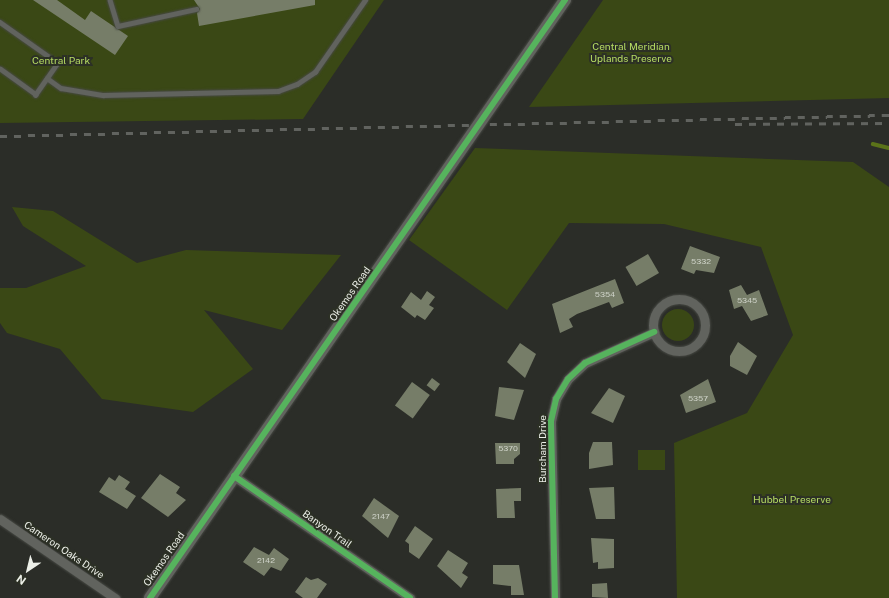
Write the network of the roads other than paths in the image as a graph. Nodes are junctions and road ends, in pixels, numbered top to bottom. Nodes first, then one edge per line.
1 (110, 0) edge
2 (365, 0) edge
3 (566, 0) edge
4 (196, 9) dead end
5 (0, 22) edge
6 (0, 69) edge
7 (47, 78) junction
8 (654, 332) junction
9 (234, 476) junction
10 (0, 520) edge
11 (115, 598) edge
12 (150, 598) edge
13 (410, 598) edge
14 (555, 598) edge

1 - 4 lane
2 - 7 lane
3 - 9 street, Okemos Road
5 - 7 lane
6 - 7 lane
8 - 8 street
8 - 14 street, Burcham Drive
9 - 12 street, Okemos Road
9 - 13 street, Banyon Trail
10 - 11 street, Cameron Oaks Drive

